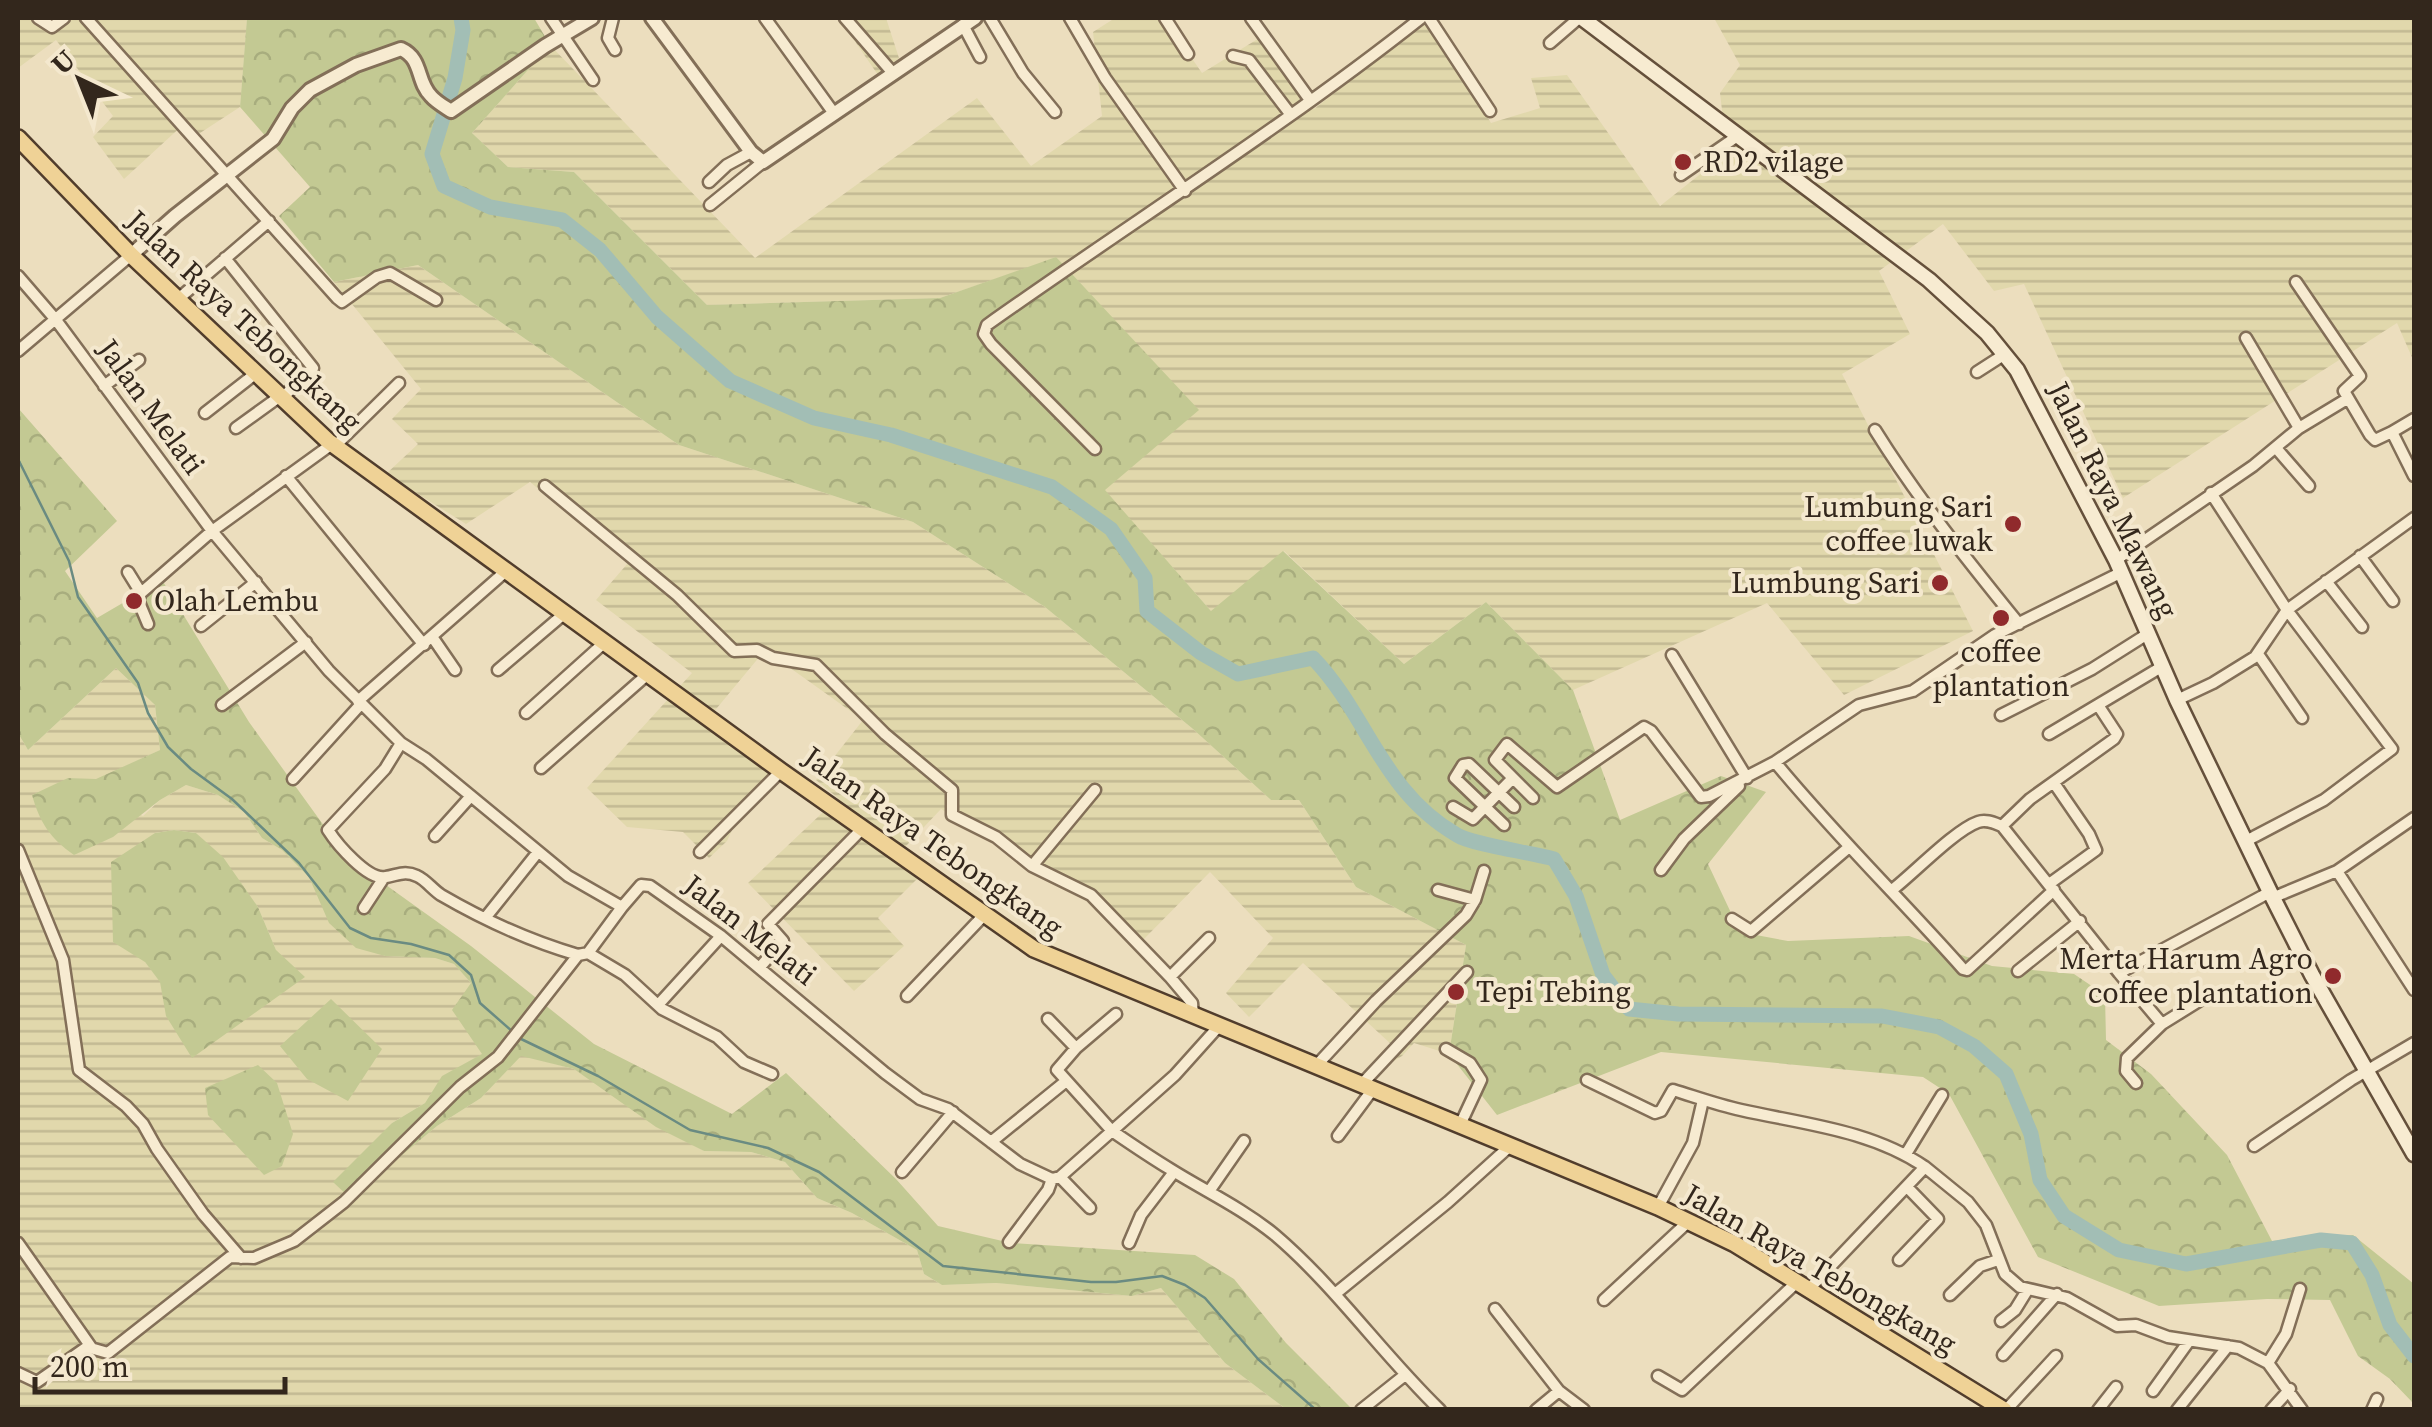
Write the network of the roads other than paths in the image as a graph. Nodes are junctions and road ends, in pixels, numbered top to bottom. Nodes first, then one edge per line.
1 (38, 18) edge
2 (64, 18) edge
3 (86, 18) edge
4 (551, 18) edge
5 (592, 18) edge
6 (613, 18) edge
7 (652, 18) edge
8 (765, 18) edge
9 (845, 18) edge
10 (990, 18) edge
11 (1070, 18) edge
12 (1165, 18) edge
13 (1251, 18) edge
14 (1422, 18) edge
15 (1429, 18) edge
16 (1580, 18) edge
17 (968, 20) edge
18 (562, 36) junction
19 (1550, 43) dead end
20 (615, 50) dead end
21 (1188, 54) dead end
22 (1233, 56) dead end
23 (980, 57) dead end
24 (892, 72) junction
25 (593, 80) dead end
26 (1310, 100) junction
27 (1490, 111) dead end
28 (832, 112) junction
29 (1055, 112) dead end
30 (1291, 115) junction
31 (1739, 135) junction
32 (18, 138) edge
33 (757, 157) junction
34 (227, 174) junction
35 (1681, 175) dead end
36 (709, 182) dead end
37 (1185, 191) junction
38 (710, 205) dead end
39 (269, 222) junction
40 (131, 255) junction
41 (226, 258) junction
42 (18, 276) edge
43 (2296, 282) dead end
44 (178, 300) junction
45 (436, 300) dead end
46 (56, 320) junction
47 (2246, 338) dead end
48 (18, 351) edge
49 (2005, 354) junction
50 (139, 360) dead end
51 (1977, 372) dead end
52 (255, 374) junction
53 (400, 382) dead end
54 (104, 386) junction
55 (280, 398) junction
56 (2346, 399) junction
57 (205, 413) dead end
58 (2414, 420) edge
59 (236, 428) dead end
60 (2299, 428) junction
61 (1875, 430) dead end
62 (2392, 432) junction
63 (333, 445) junction
64 (2276, 448) junction
65 (1095, 449) dead end
66 (286, 476) junction
67 (2414, 476) edge
68 (545, 486) dead end
69 (2309, 486) dead end
70 (2212, 494) junction
71 (2414, 518) edge
72 (212, 532) junction
73 (2360, 556) junction
74 (2118, 567) junction
75 (506, 571) junction
76 (128, 572) dead end
77 (256, 582) junction
78 (2326, 582) junction
79 (141, 593) junction
80 (2393, 602) dead end
81 (2288, 610) junction
82 (565, 613) junction
83 (148, 624) dead end
84 (2019, 624) junction
85 (201, 626) dead end
86 (2362, 627) dead end
87 (2149, 633) junction
88 (428, 641) junction
89 (306, 642) junction
90 (605, 642) junction
91 (2258, 654) junction
92 (1672, 656) dead end
93 (2163, 666) junction
94 (455, 670) dead end
95 (498, 670) dead end
96 (650, 673) junction
97 (2178, 700) junction
98 (359, 702) junction
99 (222, 705) dead end
100 (2098, 706) junction
101 (526, 713) dead end
102 (2001, 716) dead end
103 (2302, 718) dead end
104 (2049, 734) dead end
105 (402, 743) junction
106 (1775, 762) junction
107 (541, 768) dead end
108 (781, 770) junction
109 (1513, 778) junction
110 (292, 779) dead end
111 (1745, 779) junction
112 (2054, 783) junction
113 (1095, 790) dead end
114 (1499, 791) junction
115 (471, 796) junction
116 (1533, 798) dead end
117 (1485, 806) junction
118 (1453, 807) dead end
119 (1514, 807) dead end
120 (2414, 818) edge
121 (1504, 825) dead end
122 (2002, 826) junction
123 (863, 828) junction
124 (435, 836) dead end
125 (2246, 841) junction
126 (1848, 848) junction
127 (18, 850) edge
128 (538, 852) junction
129 (700, 852) dead end
130 (1032, 866) junction
131 (1662, 870) dead end
132 (1484, 871) dead end
133 (2337, 871) junction
134 (383, 878) junction
135 (2051, 887) junction
136 (1438, 890) dead end
137 (1892, 890) junction
138 (2271, 895) junction
139 (1475, 900) junction
140 (622, 907) junction
141 (364, 908) dead end
142 (985, 914) junction
143 (486, 917) junction
144 (1732, 919) dead end
145 (2080, 921) junction
146 (721, 936) junction
147 (1210, 938) dead end
148 (583, 954) junction
149 (760, 967) junction
150 (2018, 971) dead end
151 (1468, 972) dead end
152 (2119, 973) junction
153 (1170, 977) junction
154 (2414, 988) edge
155 (906, 996) dead end
156 (2207, 996) dead end
157 (658, 1005) junction
158 (1116, 1014) dead end
159 (1193, 1016) junction
160 (1048, 1019) dead end
161 (2162, 1024) junction
162 (1218, 1026) junction
163 (2414, 1042) edge
164 (1076, 1048) junction
165 (1446, 1049) dead end
166 (1316, 1066) junction
167 (2367, 1070) junction
168 (772, 1074) dead end
169 (1586, 1080) dead end
170 (1065, 1082) junction
171 (2136, 1083) dead end
172 (1368, 1087) junction
173 (1942, 1095) dead end
174 (1703, 1100) junction
175 (953, 1112) junction
176 (1460, 1124) junction
177 (1112, 1131) junction
178 (1338, 1136) dead end
179 (1244, 1141) dead end
180 (991, 1142) junction
181 (1510, 1146) junction
182 (2254, 1146) dead end
183 (1906, 1154) junction
184 (2414, 1154) edge
185 (1925, 1167) junction
186 (902, 1172) dead end
187 (1174, 1172) junction
188 (1056, 1178) junction
189 (1907, 1187) junction
190 (1210, 1190) junction
191 (1658, 1207) junction
192 (1090, 1208) dead end
193 (1689, 1221) junction
194 (1009, 1242) dead end
195 (18, 1243) edge
196 (1129, 1244) dead end
197 (240, 1258) junction
198 (1899, 1260) dead end
199 (1998, 1260) junction
200 (1803, 1286) junction
201 (2028, 1288) junction
202 (2300, 1289) dead end
203 (1335, 1294) junction
204 (2057, 1294) junction
205 (1950, 1295) dead end
206 (1604, 1300) dead end
207 (1496, 1309) dead end
208 (2001, 1322) dead end
209 (2189, 1341) junction
210 (2228, 1346) junction
211 (91, 1347) junction
212 (2003, 1355) dead end
213 (2056, 1356) dead end
214 (2268, 1362) junction
215 (18, 1374) edge
216 (1405, 1375) junction
217 (1658, 1376) dead end
218 (2116, 1387) dead end
219 (2290, 1389) junction
220 (1559, 1392) junction
221 (2153, 1392) dead end
222 (1361, 1410) edge
223 (1440, 1410) edge
224 (1536, 1410) edge
225 (1584, 1410) edge
226 (2005, 1410) edge
227 (2098, 1410) edge
228 (2178, 1410) edge
229 (2270, 1410) edge
230 (2302, 1410) edge

1 - 2 street
3 - 34 street
4 - 18 street
5 - 18 street
6 - 20 street
7 - 33 street
8 - 28 street
9 - 24 street
10 - 29 street
11 - 37 street
12 - 21 street
13 - 26 street
14 - 26 street
15 - 27 street
16 - 19 street
16 - 31 main road, Jalan Raya Mawang
17 - 23 street
17 - 24 street
18 - 25 street
18 - 34 street
22 - 30 street
24 - 28 street
26 - 30 street
28 - 33 street
30 - 37 street
31 - 35 street
31 - 49 main road, Jalan Raya Mawang
32 - 40 main road, Jalan Raya Tebongkang
33 - 36 street
33 - 38 street
34 - 39 street
34 - 40 street
37 - 65 street
39 - 41 street
39 - 45 street
40 - 44 main road, Jalan Raya Tebongkang
40 - 46 street
41 - 44 street
41 - 55 street
42 - 46 street, Jalan Melati
43 - 56 street
44 - 52 main road, Jalan Raya Tebongkang
46 - 48 street
46 - 54 street, Jalan Melati
47 - 60 street
49 - 51 street
49 - 74 main road, Jalan Raya Mawang
50 - 54 street
52 - 55 main road, Jalan Raya Tebongkang
52 - 57 street
53 - 63 street
54 - 72 street, Jalan Melati
55 - 59 street
55 - 63 main road, Jalan Raya Tebongkang
56 - 60 street
56 - 62 street
58 - 62 street
60 - 64 street
61 - 84 street
62 - 67 street
63 - 66 street
63 - 75 main road, Jalan Raya Tebongkang
64 - 69 street
64 - 70 street
66 - 72 street
66 - 88 street
68 - 130 street
70 - 74 street
70 - 81 street
71 - 73 street
72 - 77 street, Jalan Melati
72 - 79 street
73 - 78 street
73 - 80 street
74 - 84 street
74 - 87 main road, Jalan Raya Mawang
75 - 82 main road, Jalan Raya Tebongkang
75 - 88 street
76 - 79 street
77 - 85 street
77 - 89 street, Jalan Melati
78 - 81 street
78 - 86 street
79 - 83 street
81 - 91 street
81 - 125 street
82 - 90 main road, Jalan Raya Tebongkang
82 - 95 street
84 - 106 street
87 - 93 main road, Jalan Raya Mawang
87 - 102 street
88 - 94 street
88 - 98 street
89 - 98 street, Jalan Melati
89 - 99 street
90 - 96 main road, Jalan Raya Tebongkang
90 - 101 street
91 - 97 street
91 - 103 street
92 - 111 street
93 - 97 main road, Jalan Raya Mawang
93 - 100 street
96 - 107 street
96 - 108 main road, Jalan Raya Tebongkang
97 - 125 main road, Jalan Raya Mawang
98 - 105 street, Jalan Melati
98 - 110 street
100 - 104 street
100 - 112 street
105 - 115 street, Jalan Melati
105 - 134 street
106 - 111 street
106 - 126 street
108 - 123 main road, Jalan Raya Tebongkang
108 - 129 street
109 - 111 street
109 - 114 street
109 - 116 street
111 - 131 street
112 - 122 street
112 - 135 street
113 - 130 street
114 - 117 street
114 - 117 street
114 - 119 street
115 - 124 street
115 - 128 street, Jalan Melati
117 - 118 street
117 - 121 street
120 - 133 street
122 - 135 street
122 - 137 street
123 - 142 main road, Jalan Raya Tebongkang
123 - 149 street
125 - 138 main road, Jalan Raya Mawang
126 - 137 street
126 - 144 street
127 - 197 street
128 - 140 street, Jalan Melati
128 - 143 street
130 - 153 street
132 - 139 street
133 - 138 street
133 - 154 street
134 - 141 street
134 - 143 street
135 - 137 street
135 - 145 street
136 - 139 street
138 - 152 street
138 - 167 main road, Jalan Raya Mawang
139 - 166 street
140 - 146 street, Jalan Melati
140 - 148 street
142 - 155 street
142 - 159 main road, Jalan Raya Tebongkang
143 - 148 street
145 - 150 street
145 - 152 street
146 - 149 street, Jalan Melati
146 - 157 street
147 - 153 street
148 - 157 street
148 - 197 street
149 - 175 street, Jalan Melati
151 - 172 street
152 - 161 street
153 - 159 street
156 - 161 street
157 - 168 street
158 - 164 street
159 - 162 main road, Jalan Raya Tebongkang
160 - 164 street
161 - 171 street
162 - 166 main road, Jalan Raya Tebongkang
162 - 177 street
163 - 167 street
164 - 170 street
165 - 176 street
166 - 172 main road, Jalan Raya Tebongkang
167 - 182 street
167 - 184 main road, Jalan Raya Mawang
169 - 174 street
170 - 177 street
170 - 180 street
172 - 176 main road, Jalan Raya Tebongkang
172 - 178 street
173 - 183 street
174 - 183 street
174 - 191 street
175 - 180 street, Jalan Melati
175 - 186 street
176 - 181 main road, Jalan Raya Tebongkang
177 - 187 street
177 - 188 street
179 - 190 street
180 - 188 street, Jalan Melati
181 - 191 main road, Jalan Raya Tebongkang
181 - 203 street
183 - 185 street
185 - 189 street
185 - 199 street
187 - 190 street
187 - 196 street
188 - 192 street, Jalan Melati
188 - 194 street
189 - 198 street
189 - 200 street
190 - 203 street
191 - 193 main road, Jalan Raya Tebongkang
193 - 200 main road, Jalan Raya Tebongkang
193 - 206 street
195 - 211 street
197 - 211 street
199 - 201 street
199 - 205 street
200 - 217 street
200 - 226 main road, Jalan Raya Tebongkang
201 - 204 street
201 - 208 street
202 - 214 street
203 - 216 street
204 - 209 street
204 - 212 street
207 - 220 street
209 - 210 street
209 - 221 street
210 - 214 street
210 - 228 street
211 - 215 street
213 - 226 street
214 - 219 street
216 - 222 street
216 - 223 street
218 - 227 street
219 - 229 street
219 - 230 street
220 - 224 street
220 - 225 street

